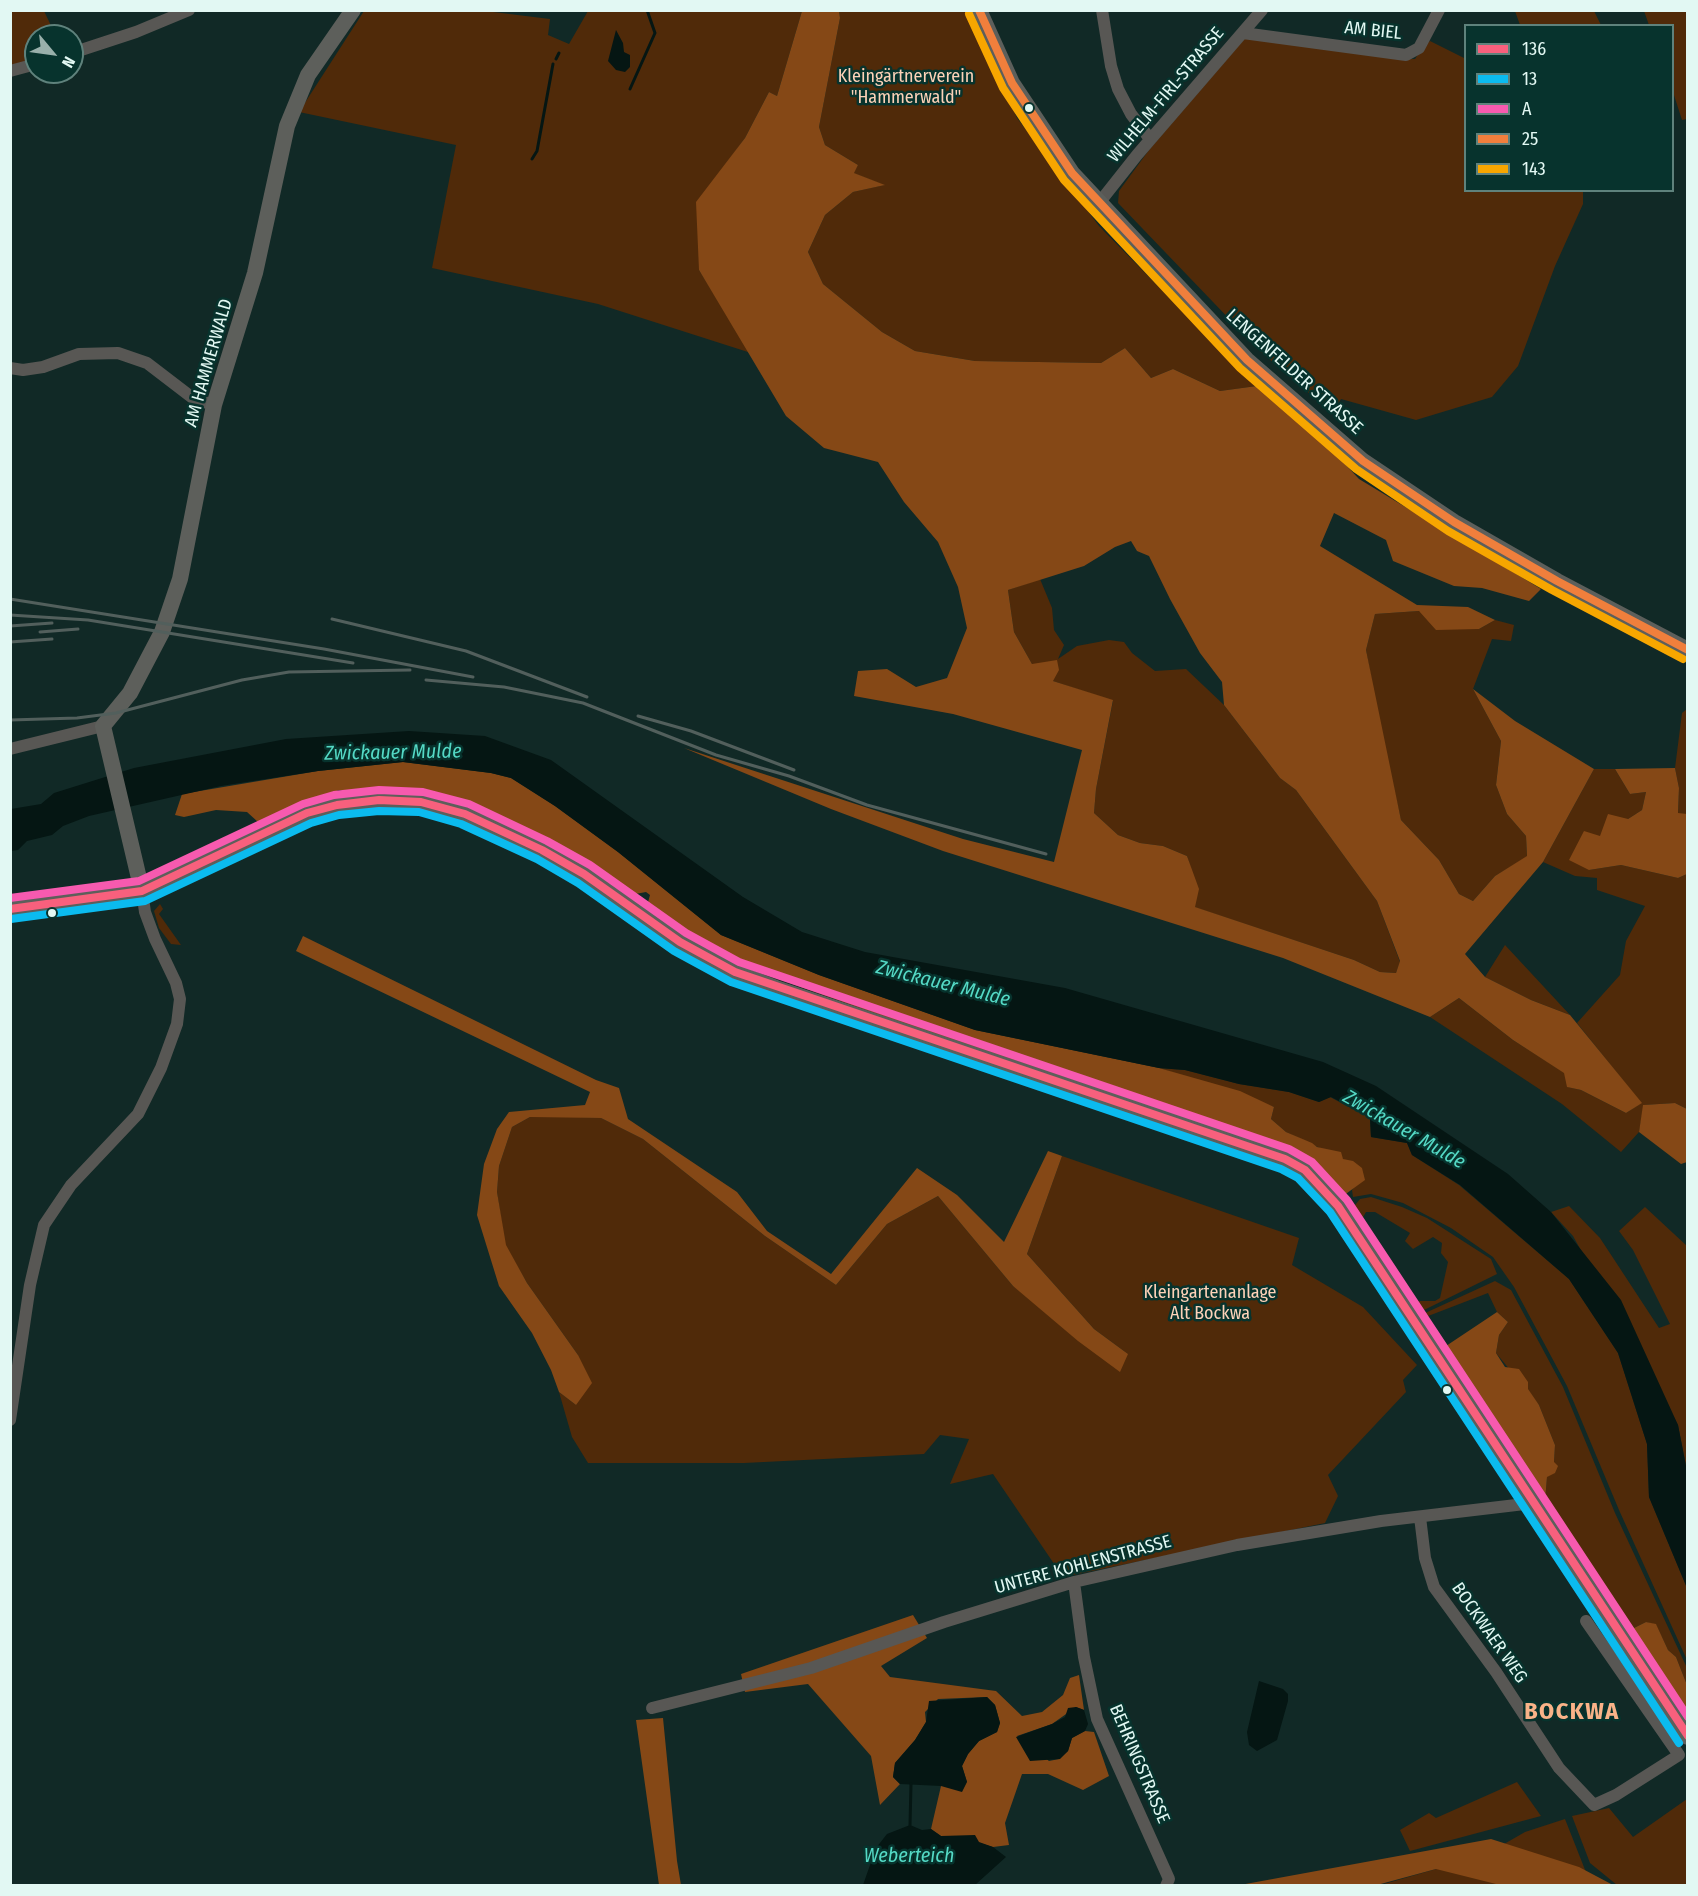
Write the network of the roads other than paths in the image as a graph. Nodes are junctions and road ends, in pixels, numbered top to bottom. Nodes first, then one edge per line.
1 (189, 10) edge
2 (353, 10) edge
3 (979, 10) edge
4 (1102, 10) edge
5 (1262, 10) edge
6 (1440, 10) edge
7 (1243, 33) junction
8 (84, 49) edge
9 (1150, 139) junction
10 (1099, 203) junction
11 (10, 368) edge
12 (214, 405) junction
13 (1688, 650) edge
14 (103, 726) junction
15 (10, 749) edge
16 (142, 891) junction
17 (10, 909) edge
18 (10, 1420) edge
19 (1533, 1503) junction
20 (1420, 1517) junction
21 (1074, 1582) junction
22 (1586, 1621) dead end
23 (652, 1708) dead end
24 (1688, 1737) edge
25 (1166, 1886) edge

1 - 8 street
2 - 12 main road, AM HAMMERWALD
3 - 10 main road, LENGENFELDER STRASSE
4 - 9 street
5 - 7 street, WILHELM-FIRL-STRASSE
6 - 7 street, AM BIEL
7 - 9 street, WILHELM-FIRL-STRASSE
9 - 10 street, WILHELM-FIRL-STRASSE
10 - 13 main road, LENGENFELDER STRASSE
11 - 12 street
12 - 14 main road, AM HAMMERWALD
14 - 15 street
14 - 16 main road
16 - 17 main road
16 - 18 street
16 - 19 main road
19 - 20 street, UNTERE KOHLENSTRASSE
19 - 24 main road
20 - 21 street, UNTERE KOHLENSTRASSE
20 - 22 street, BOCKWAER WEG
21 - 23 street, UNTERE KOHLENSTRASSE
21 - 25 street, BEHRINGSTRASSE

